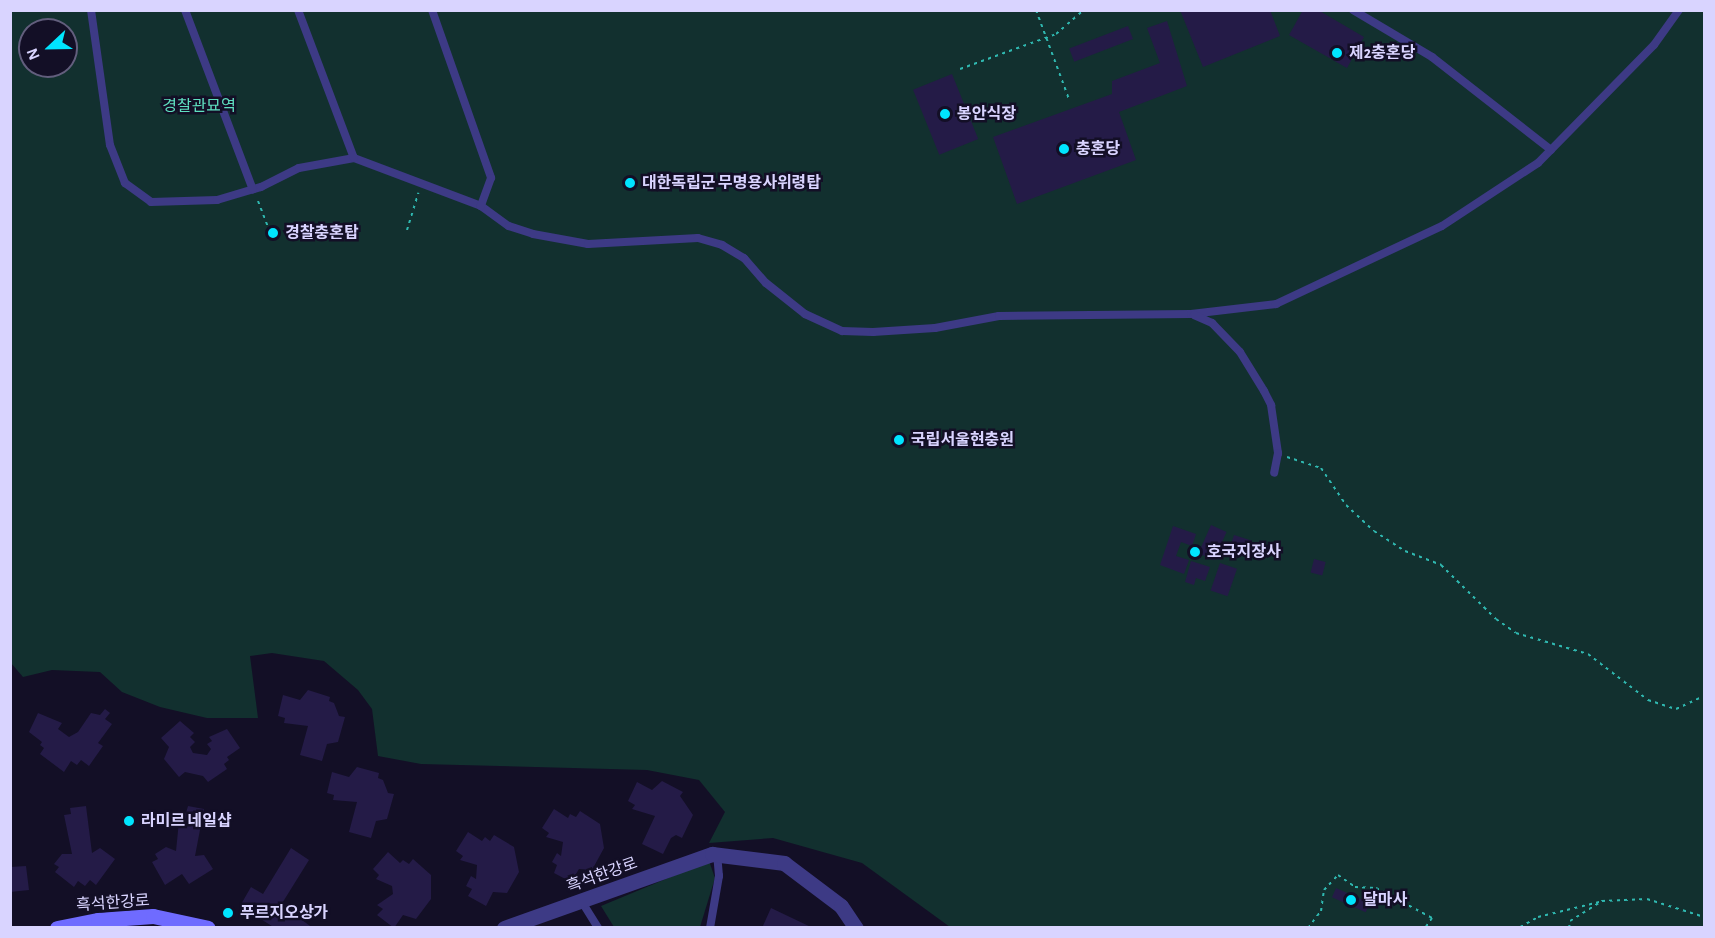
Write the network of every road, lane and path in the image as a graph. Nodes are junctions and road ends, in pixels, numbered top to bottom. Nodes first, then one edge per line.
1 (185, 10) edge
2 (298, 10) edge
3 (432, 10) edge
4 (1036, 10) edge
5 (1084, 10) edge
6 (1353, 10) edge
7 (1679, 10) edge
8 (93, 11) edge
9 (1046, 38) junction
10 (960, 69) dead end
11 (1069, 99) dead end
12 (1551, 150) junction
13 (354, 158) junction
14 (421, 182) junction
15 (253, 190) junction
16 (481, 206) junction
17 (268, 229) dead end
18 (407, 230) dead end
19 (1191, 314) junction
20 (1278, 453) junction
21 (1274, 473) dead end
22 (1704, 696) edge
23 (715, 854) junction
24 (1602, 901) junction
25 (582, 902) junction
26 (1704, 917) edge
27 (57, 927) edge
28 (208, 927) edge
29 (504, 927) edge
30 (598, 927) edge
31 (710, 927) edge
32 (856, 927) edge
33 (1308, 927) edge
34 (1425, 927) edge
35 (1499, 927) edge
36 (1569, 927) edge

1 - 15 lane
2 - 13 lane
3 - 16 lane
4 - 9 path
5 - 9 path
6 - 12 lane
7 - 12 lane
8 - 15 lane
9 - 10 path
9 - 11 path
12 - 19 lane
13 - 14 lane
13 - 15 lane
14 - 16 lane
14 - 18 path
15 - 17 path
16 - 19 lane
19 - 20 lane
20 - 21 lane
20 - 22 path
23 - 25 street, 흑석한강로
23 - 31 lane
23 - 32 street
24 - 26 path
24 - 35 path
24 - 36 path
25 - 29 street, 흑석한강로
25 - 30 lane
27 - 28 street, 흑석한강로
33 - 34 path

